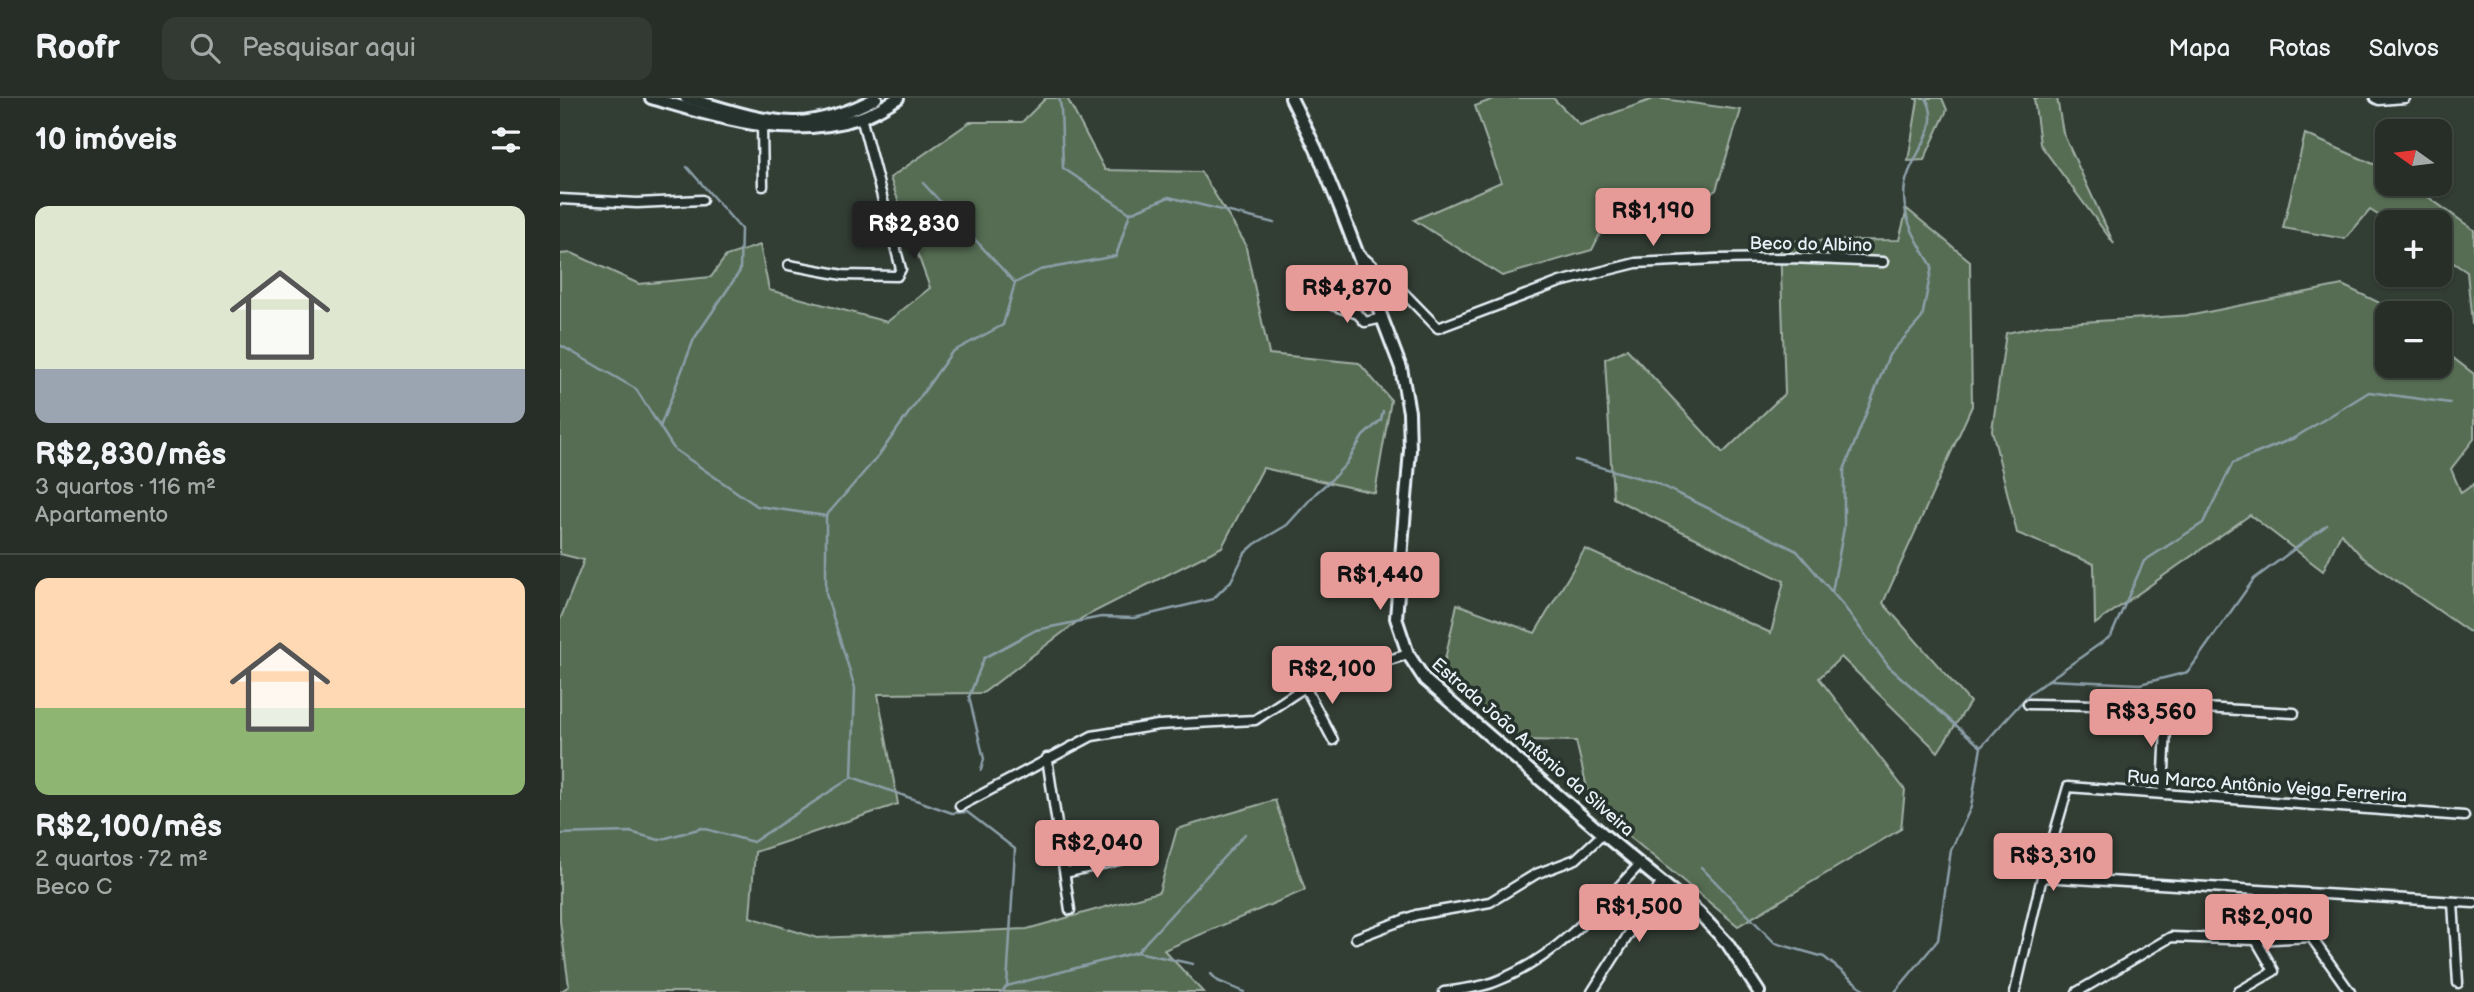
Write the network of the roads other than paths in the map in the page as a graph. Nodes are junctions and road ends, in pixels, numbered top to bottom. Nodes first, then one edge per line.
1 (651, 98) edge
2 (686, 98) edge
3 (876, 98) edge
4 (898, 98) edge
5 (1291, 98) edge
6 (2375, 98) edge
7 (2405, 98) edge
8 (861, 117) junction
9 (762, 126) junction
10 (763, 186) dead end
11 (560, 199) edge
12 (702, 200) dead end
13 (1359, 254) junction
14 (1883, 262) dead end
15 (789, 265) dead end
16 (1310, 297) dead end
17 (1384, 318) junction
18 (1408, 654) junction
19 (1305, 687) junction
20 (2028, 704) dead end
21 (2167, 706) junction
22 (2294, 713) dead end
23 (1333, 740) dead end
24 (1047, 758) junction
25 (2163, 793) junction
26 (960, 806) dead end
27 (2464, 816) dead end
28 (1603, 834) junction
29 (1123, 859) dead end
30 (1640, 864) junction
31 (1065, 873) junction
32 (2042, 877) junction
33 (1662, 881) junction
34 (2453, 902) junction
35 (2474, 903) edge
36 (1070, 910) dead end
37 (1356, 938) dead end
38 (2256, 940) junction
39 (2458, 983) dead end
40 (1444, 992) edge
41 (1592, 992) edge
42 (1758, 992) edge
43 (2015, 992) edge
44 (2077, 992) edge
45 (2238, 992) edge
46 (2350, 992) edge

1 - 9 main road
2 - 3 main road
4 - 8 main road
5 - 13 main road, Estrada João Antônio da Silveira
6 - 7 street
8 - 9 main road
8 - 15 street
9 - 10 street
11 - 12 street
13 - 14 street, Beco do Albino
13 - 17 main road, Estrada João Antônio da Silveira
16 - 17 street
17 - 18 main road, Estrada João Antônio da Silveira
18 - 19 street
18 - 28 main road, Estrada João Antônio da Silveira
19 - 23 street
19 - 24 street
20 - 21 street
21 - 22 street
21 - 25 street
24 - 26 street
24 - 31 street
25 - 27 street, Rua Marco Antônio Veiga Ferrerira
25 - 32 street, Rua Marco Antônio Veiga Ferrerira
28 - 30 main road, Estrada João Antônio da Silveira
28 - 37 street
29 - 31 street
30 - 33 main road, Estrada João Antônio da Silveira
30 - 40 street
31 - 36 street
32 - 34 street
32 - 43 street
33 - 41 street
33 - 42 main road, Estrada João Antônio da Silveira
34 - 35 street
34 - 39 street
38 - 44 street
38 - 45 street
38 - 46 street

